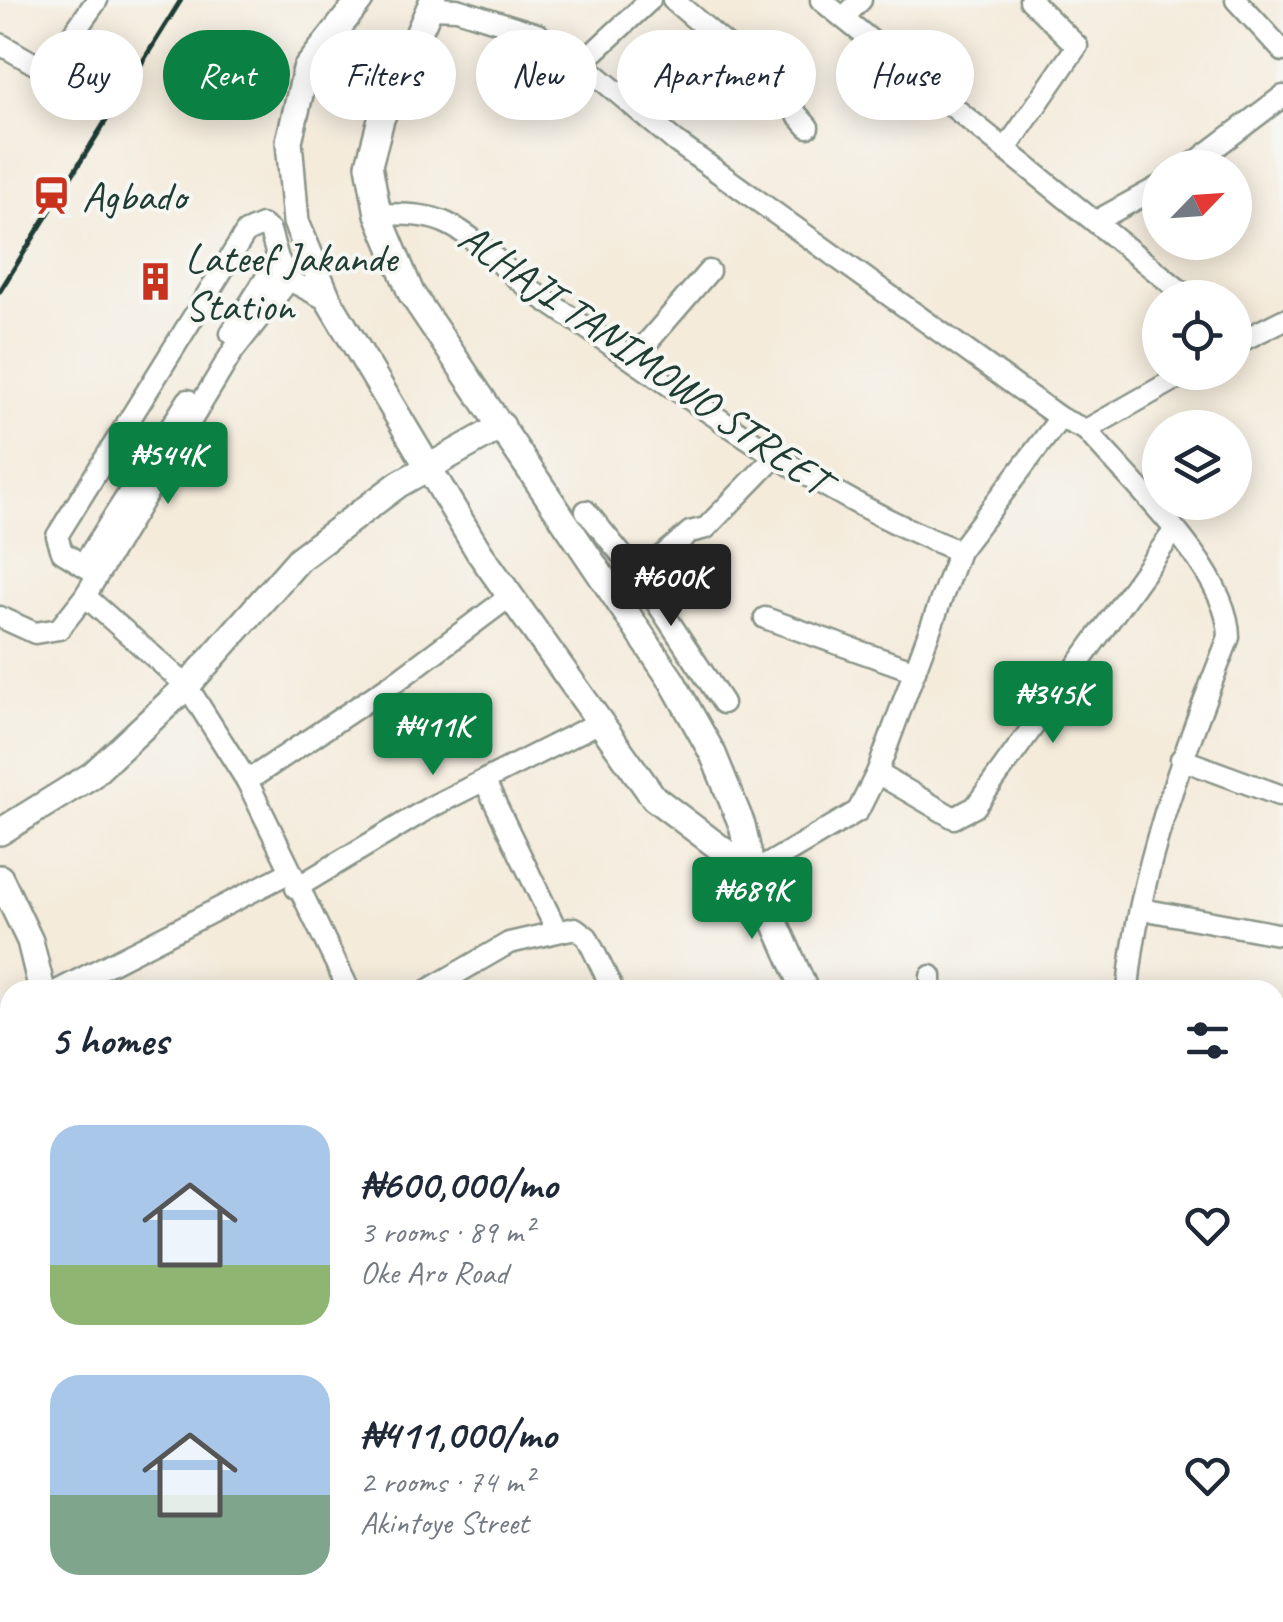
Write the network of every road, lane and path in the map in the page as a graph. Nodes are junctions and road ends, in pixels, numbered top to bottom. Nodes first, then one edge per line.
1 (98, 0) edge
2 (360, 0) edge
3 (650, 0) edge
4 (673, 0) edge
5 (821, 0) edge
6 (861, 0) edge
7 (1030, 0) edge
8 (1236, 0) edge
9 (432, 4) edge
10 (843, 18) junction
11 (523, 30) edge
12 (0, 44) edge
13 (597, 49) edge
14 (1283, 51) edge
15 (597, 76) edge
16 (1283, 96) edge
17 (808, 127) dead end
18 (1006, 150) junction
19 (1212, 150) edge
20 (1142, 196) edge
21 (378, 214) junction
22 (1098, 220) junction
23 (278, 259) junction
24 (709, 271) dead end
25 (290, 280) junction
26 (1168, 280) edge
27 (329, 301) junction
28 (1283, 320) edge
29 (1252, 333) edge
30 (633, 359) junction
31 (1156, 390) edge
32 (1060, 418) junction
33 (502, 426) junction
34 (1086, 430) junction
35 (774, 458) junction
36 (427, 468) junction
37 (586, 511) dead end
38 (1174, 532) junction
39 (959, 552) junction
40 (90, 570) junction
41 (638, 576) junction
42 (85, 596) junction
43 (508, 597) junction
44 (0, 617) edge
45 (765, 618) dead end
46 (915, 671) junction
47 (187, 686) junction
48 (723, 703) dead end
49 (600, 722) junction
50 (1181, 760) junction
51 (877, 773) junction
52 (248, 781) junction
53 (486, 782) junction
54 (1280, 795) dead end
55 (0, 832) edge
56 (753, 874) junction
57 (0, 878) edge
58 (293, 880) junction
59 (1140, 910) junction
60 (556, 929) junction
61 (1283, 935) edge
62 (40, 980) edge
63 (80, 980) edge
64 (344, 980) edge
65 (445, 980) edge
66 (607, 980) edge
67 (800, 980) edge
68 (1130, 980) edge

1 - 12 street
2 - 27 main road
3 - 13 street
4 - 17 street
5 - 10 street
6 - 10 street
7 - 18 street
8 - 14 street
9 - 11 street
9 - 21 main road
10 - 18 street
15 - 32 street
16 - 19 street
18 - 22 street
20 - 22 street
21 - 30 street, ALHAJI TANIMOWO STREET
21 - 33 main road
22 - 26 street
23 - 25 street
23 - 40 street
23 - 40 street
24 - 30 street
25 - 27 street
25 - 40 street
27 - 36 main road
28 - 29 street
30 - 35 street, ALHAJI TANIMOWO STREET
31 - 34 street
32 - 34 street
32 - 39 street
33 - 36 main road
33 - 56 main road
34 - 38 street
35 - 39 street, ALHAJI TANIMOWO STREET
35 - 41 street
36 - 43 main road
36 - 47 main road
37 - 41 street
38 - 50 street
38 - 51 street
39 - 46 street
40 - 42 street
41 - 48 street
42 - 44 street
42 - 47 street
43 - 49 main road
43 - 52 street
45 - 46 street
46 - 51 street
47 - 52 street
47 - 55 main road
49 - 53 street
49 - 56 main road
50 - 54 street
50 - 59 street
51 - 56 street
52 - 58 street
53 - 58 street
53 - 60 street
56 - 67 main road
57 - 62 main road
58 - 63 street
58 - 64 street
59 - 61 street
59 - 68 street
60 - 65 street
60 - 66 street

